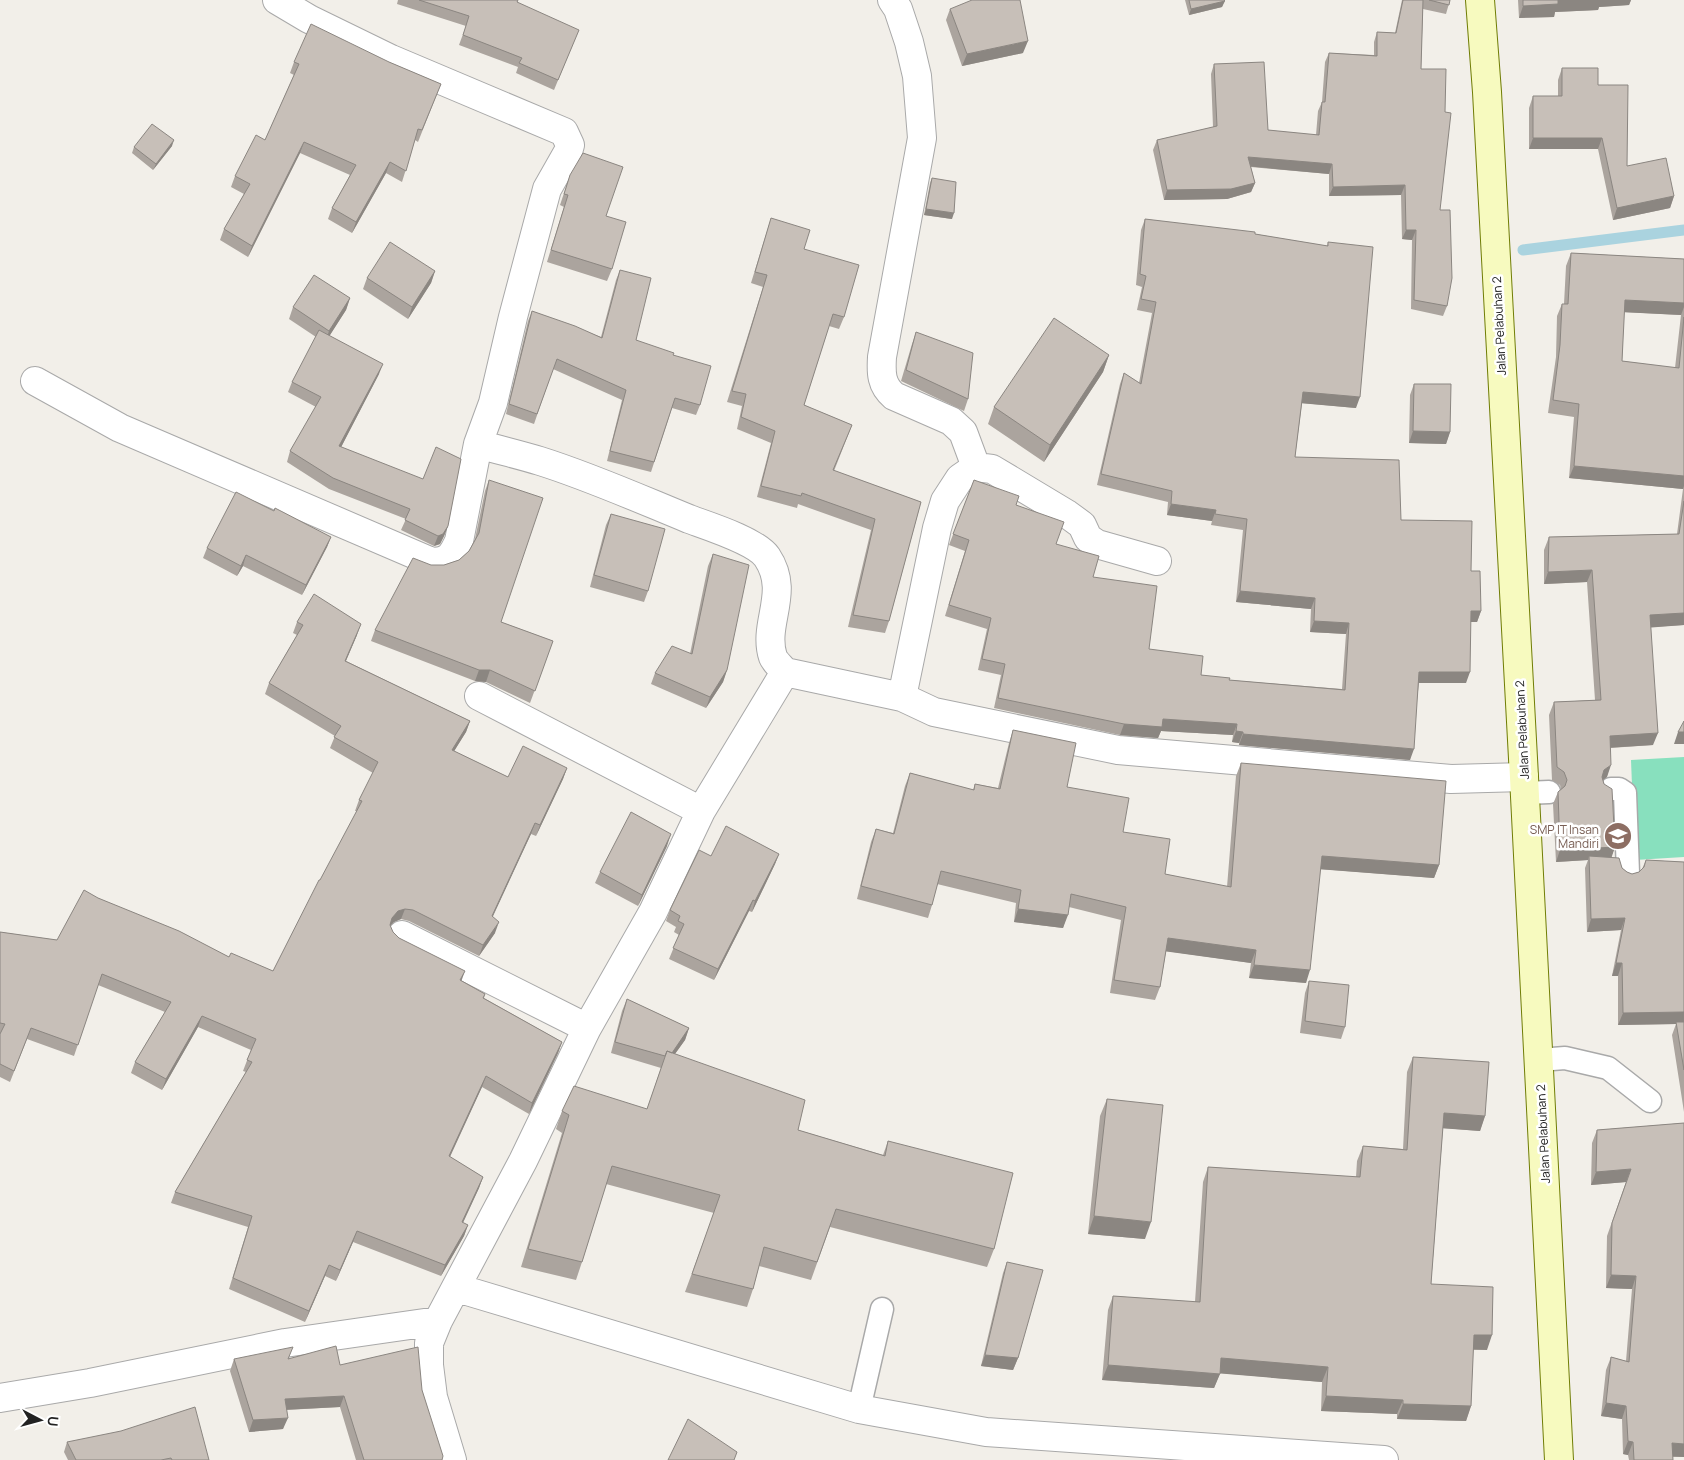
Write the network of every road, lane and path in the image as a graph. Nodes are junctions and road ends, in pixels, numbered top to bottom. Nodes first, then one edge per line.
1 (277, 0) edge
2 (892, 0) edge
3 (1480, 0) edge
4 (35, 381) dead end
5 (478, 444) junction
6 (976, 466) junction
7 (1157, 561) dead end
8 (785, 672) junction
9 (479, 696) dead end
10 (902, 697) junction
11 (1533, 788) junction
12 (1611, 790) edge
13 (701, 811) junction
14 (1628, 873) edge
15 (402, 935) dead end
16 (587, 1028) junction
17 (1539, 1060) junction
18 (1650, 1101) dead end
19 (457, 1288) junction
20 (882, 1309) dead end
21 (438, 1321) junction
22 (0, 1398) edge
23 (858, 1409) junction
24 (452, 1460) edge
25 (1384, 1460) edge
26 (1559, 1460) edge

1 - 5 street
2 - 6 street
3 - 11 main road, Jalan Pelabuhan 2
4 - 5 street
5 - 8 street
6 - 7 street
6 - 10 street
8 - 10 street
8 - 13 street
9 - 13 street
10 - 11 street
11 - 17 main road, Jalan Pelabuhan 2
12 - 14 lane
13 - 16 street
15 - 16 street
16 - 19 street
17 - 18 lane
17 - 26 main road, Jalan Pelabuhan 2
19 - 21 street
19 - 23 street
20 - 23 lane
21 - 22 street
21 - 24 street
23 - 25 street

